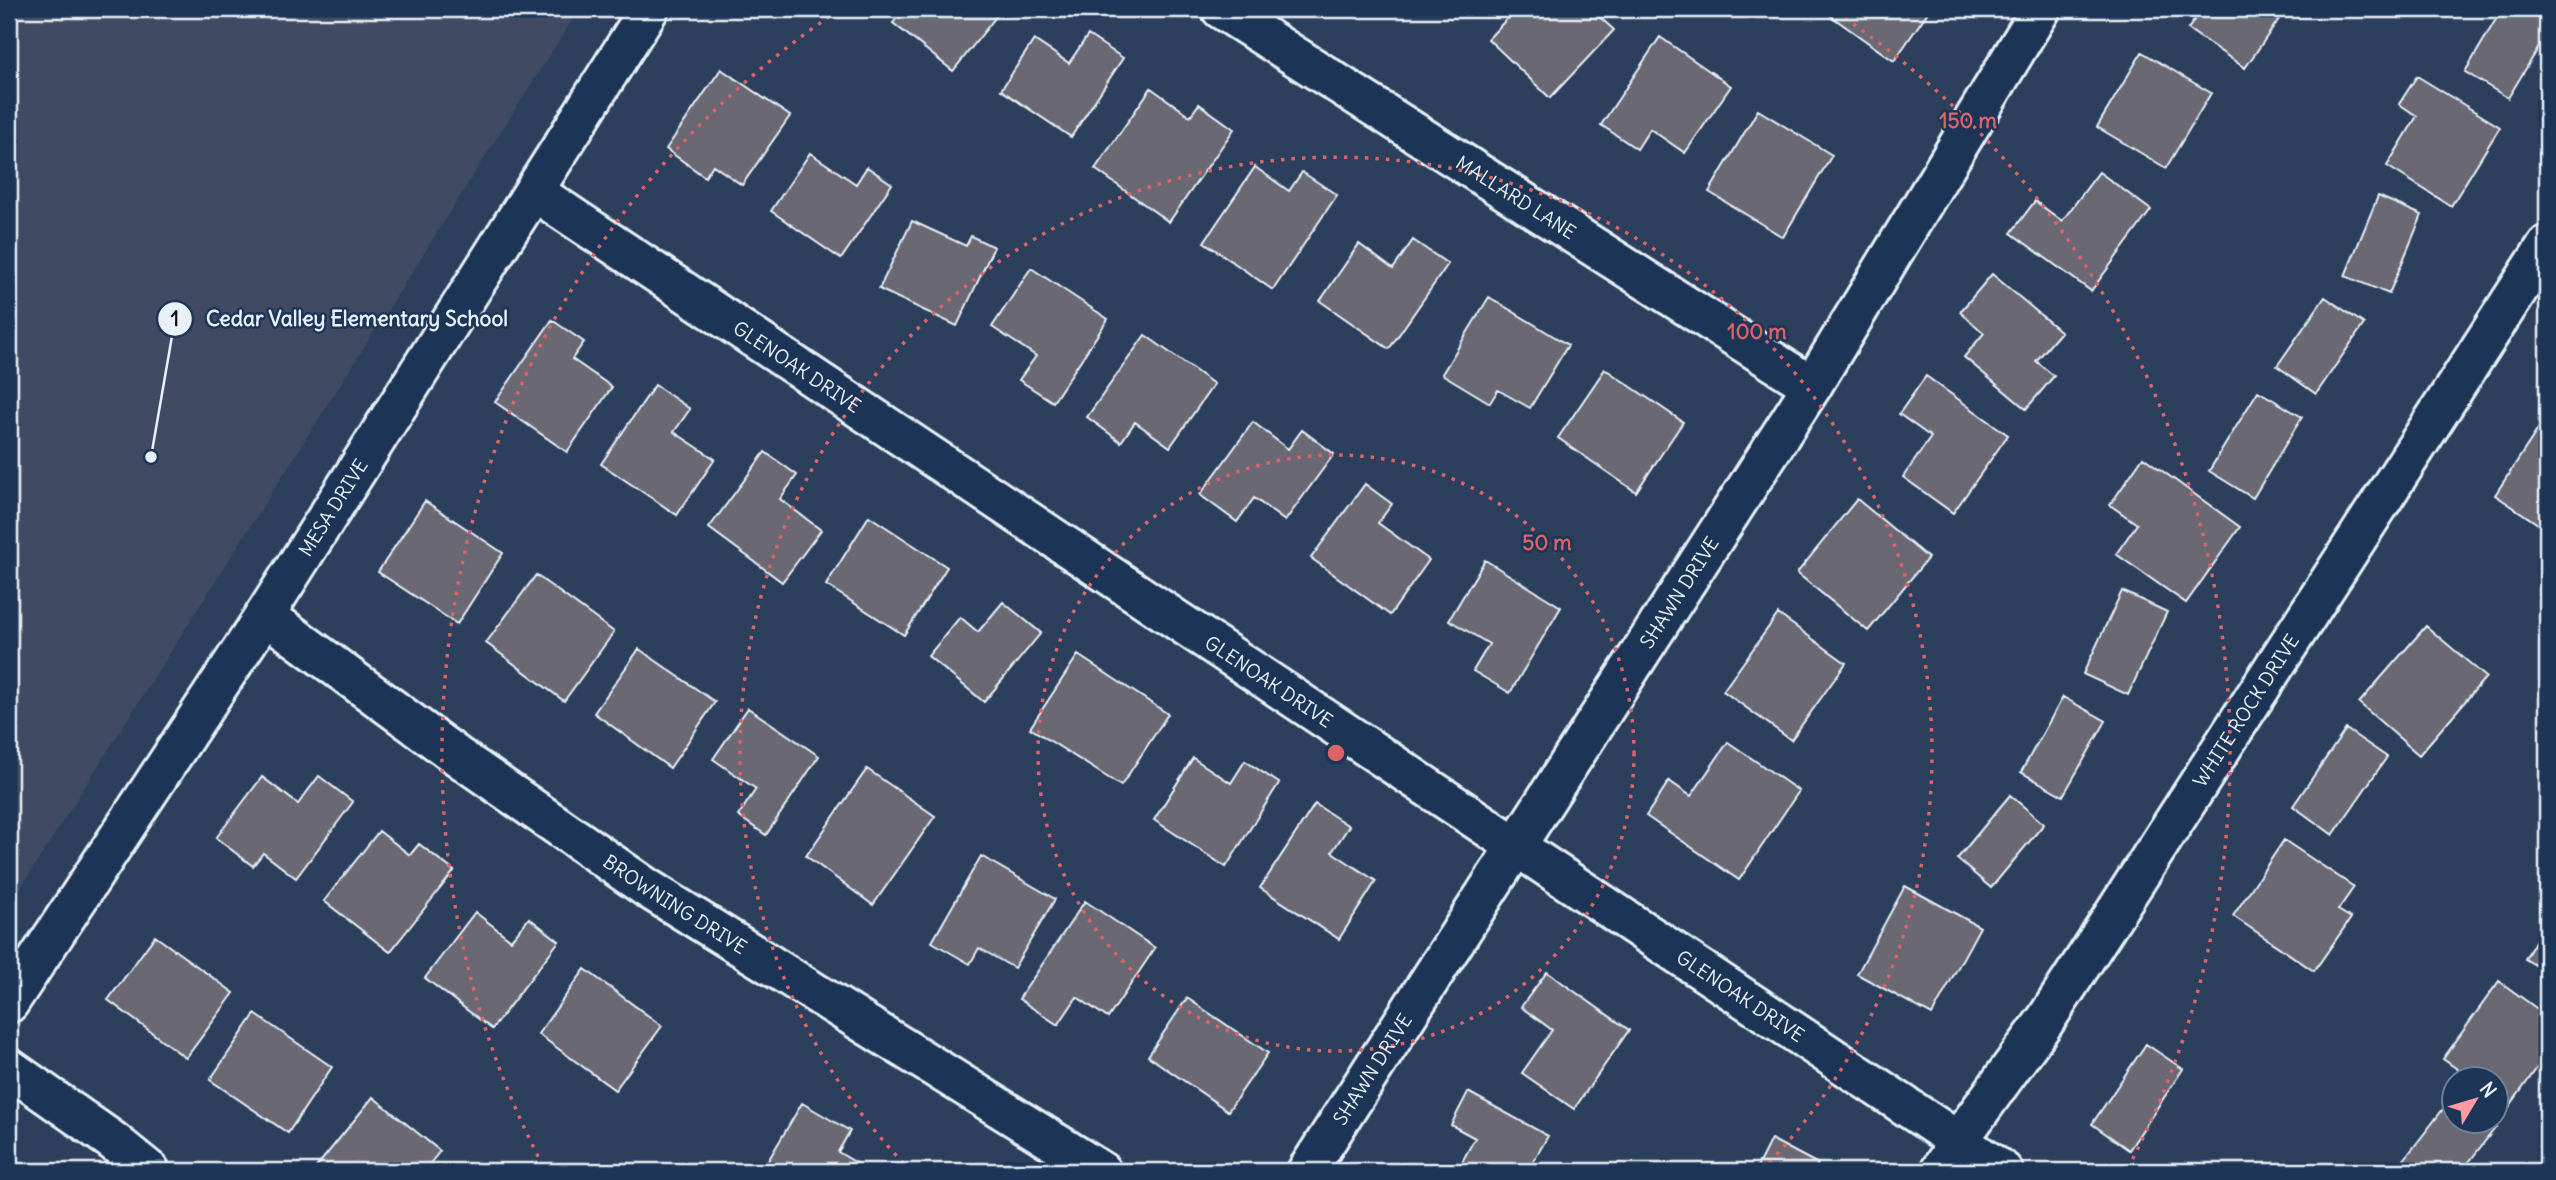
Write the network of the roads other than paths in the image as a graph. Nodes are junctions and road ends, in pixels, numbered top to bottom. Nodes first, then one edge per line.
1 (649, 9) edge
2 (1221, 9) edge
3 (2041, 9) edge
4 (534, 192) junction
5 (2547, 245) edge
6 (1812, 386) junction
7 (265, 615) junction
8 (1515, 845) junction
9 (9, 1003) edge
10 (9, 1068) edge
11 (1949, 1156) edge
12 (150, 1171) edge
13 (1101, 1171) edge
14 (1307, 1171) edge
15 (2003, 1171) edge

1 - 4 street, MESA DRIVE
2 - 6 street, MALLARD LANE
3 - 6 street, SHAWN DRIVE
4 - 7 street, MESA DRIVE
4 - 8 street, GLENOAK DRIVE
5 - 11 street, WHITE ROCK DRIVE
6 - 8 street, SHAWN DRIVE
7 - 9 street, MESA DRIVE
7 - 13 street, BROWNING DRIVE
8 - 11 street, GLENOAK DRIVE
8 - 14 street, SHAWN DRIVE
10 - 12 street
11 - 15 street, GLENOAK DRIVE

